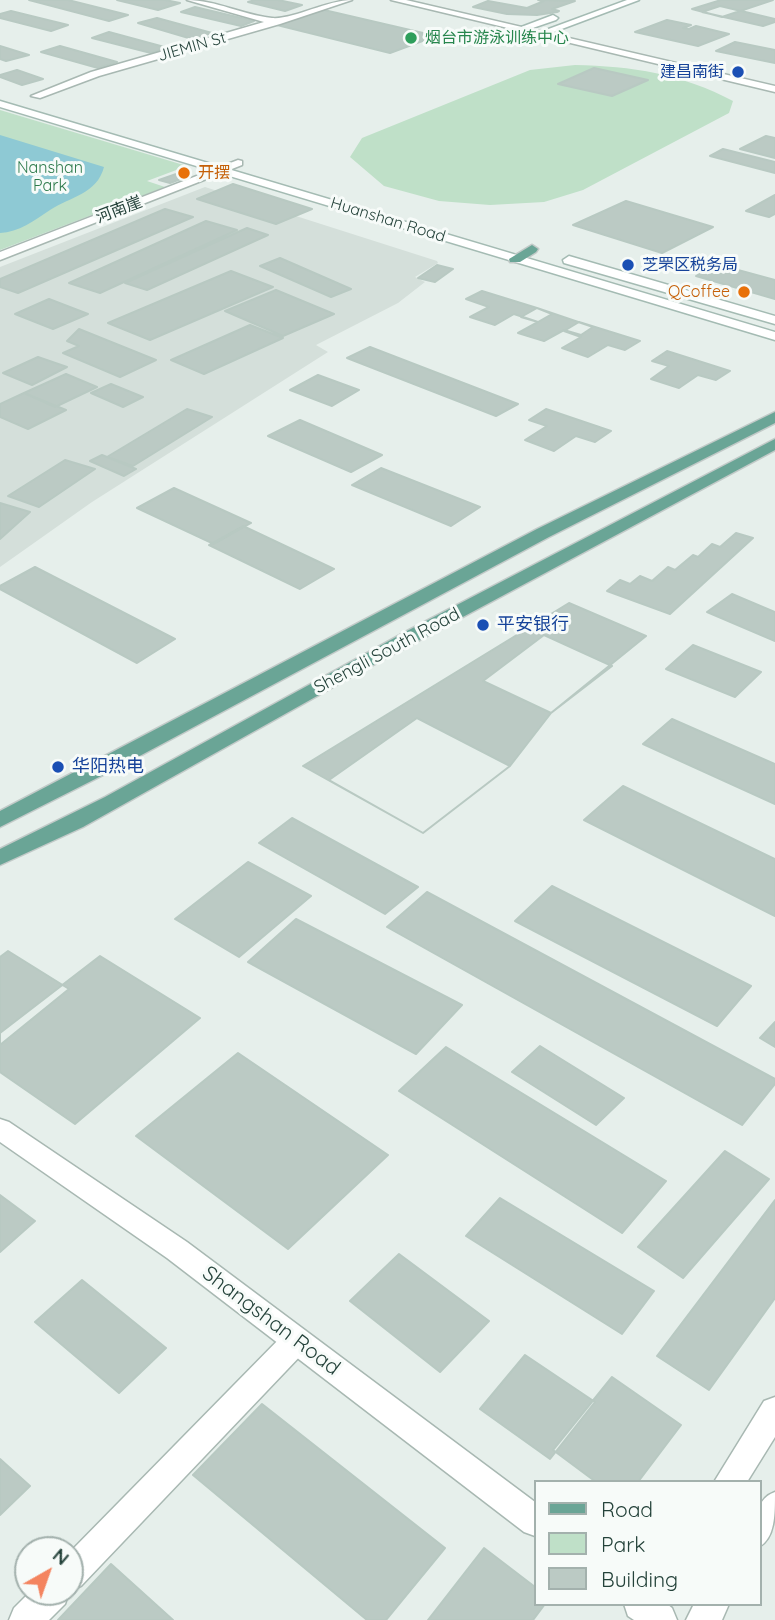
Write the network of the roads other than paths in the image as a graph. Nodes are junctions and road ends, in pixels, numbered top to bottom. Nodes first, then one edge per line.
1 (191, 0) edge
2 (348, 0) edge
3 (395, 0) edge
4 (605, 0) edge
5 (635, 0) edge
6 (277, 22) junction
7 (521, 29) junction
8 (540, 34) junction
9 (775, 89) edge
10 (0, 94) edge
11 (36, 96) dead end
12 (0, 104) edge
13 (238, 163) junction
14 (221, 170) junction
15 (532, 249) junction
16 (0, 256) edge
17 (515, 259) junction
18 (695, 297) junction
19 (775, 314) edge
20 (775, 320) edge
21 (775, 336) edge
22 (775, 417) edge
23 (775, 444) edge
24 (0, 820) edge
25 (0, 858) edge
26 (0, 1129) edge
27 (296, 1341) junction
28 (775, 1411) edge
29 (730, 1480) edge
30 (775, 1507) edge
31 (534, 1520) edge
32 (761, 1528) edge
33 (84, 1561) edge
34 (40, 1606) edge
35 (26, 1620) edge

1 - 6 main road
2 - 6 main road, JIEMIN St
3 - 7 main road
4 - 7 main road
5 - 8 main road
6 - 11 main road, JIEMIN St
7 - 8 main road
8 - 9 main road
10 - 13 main road, Huanshan Road
12 - 14 main road, Huanshan Road
13 - 14 main road, 河南崖
13 - 15 main road, Huanshan Road
14 - 16 main road, 河南崖
14 - 17 main road, Huanshan Road
15 - 17 main road
15 - 18 main road, Huanshan Road
17 - 21 main road, Huanshan Road
18 - 19 main road
18 - 20 main road, Huanshan Road
22 - 24 main road, Shengli South Road
23 - 25 main road, Shengli South Road
26 - 27 main road, Shangshan Road
27 - 31 main road, Shangshan Road
27 - 33 main road
28 - 29 main road
30 - 32 main road
34 - 35 main road

